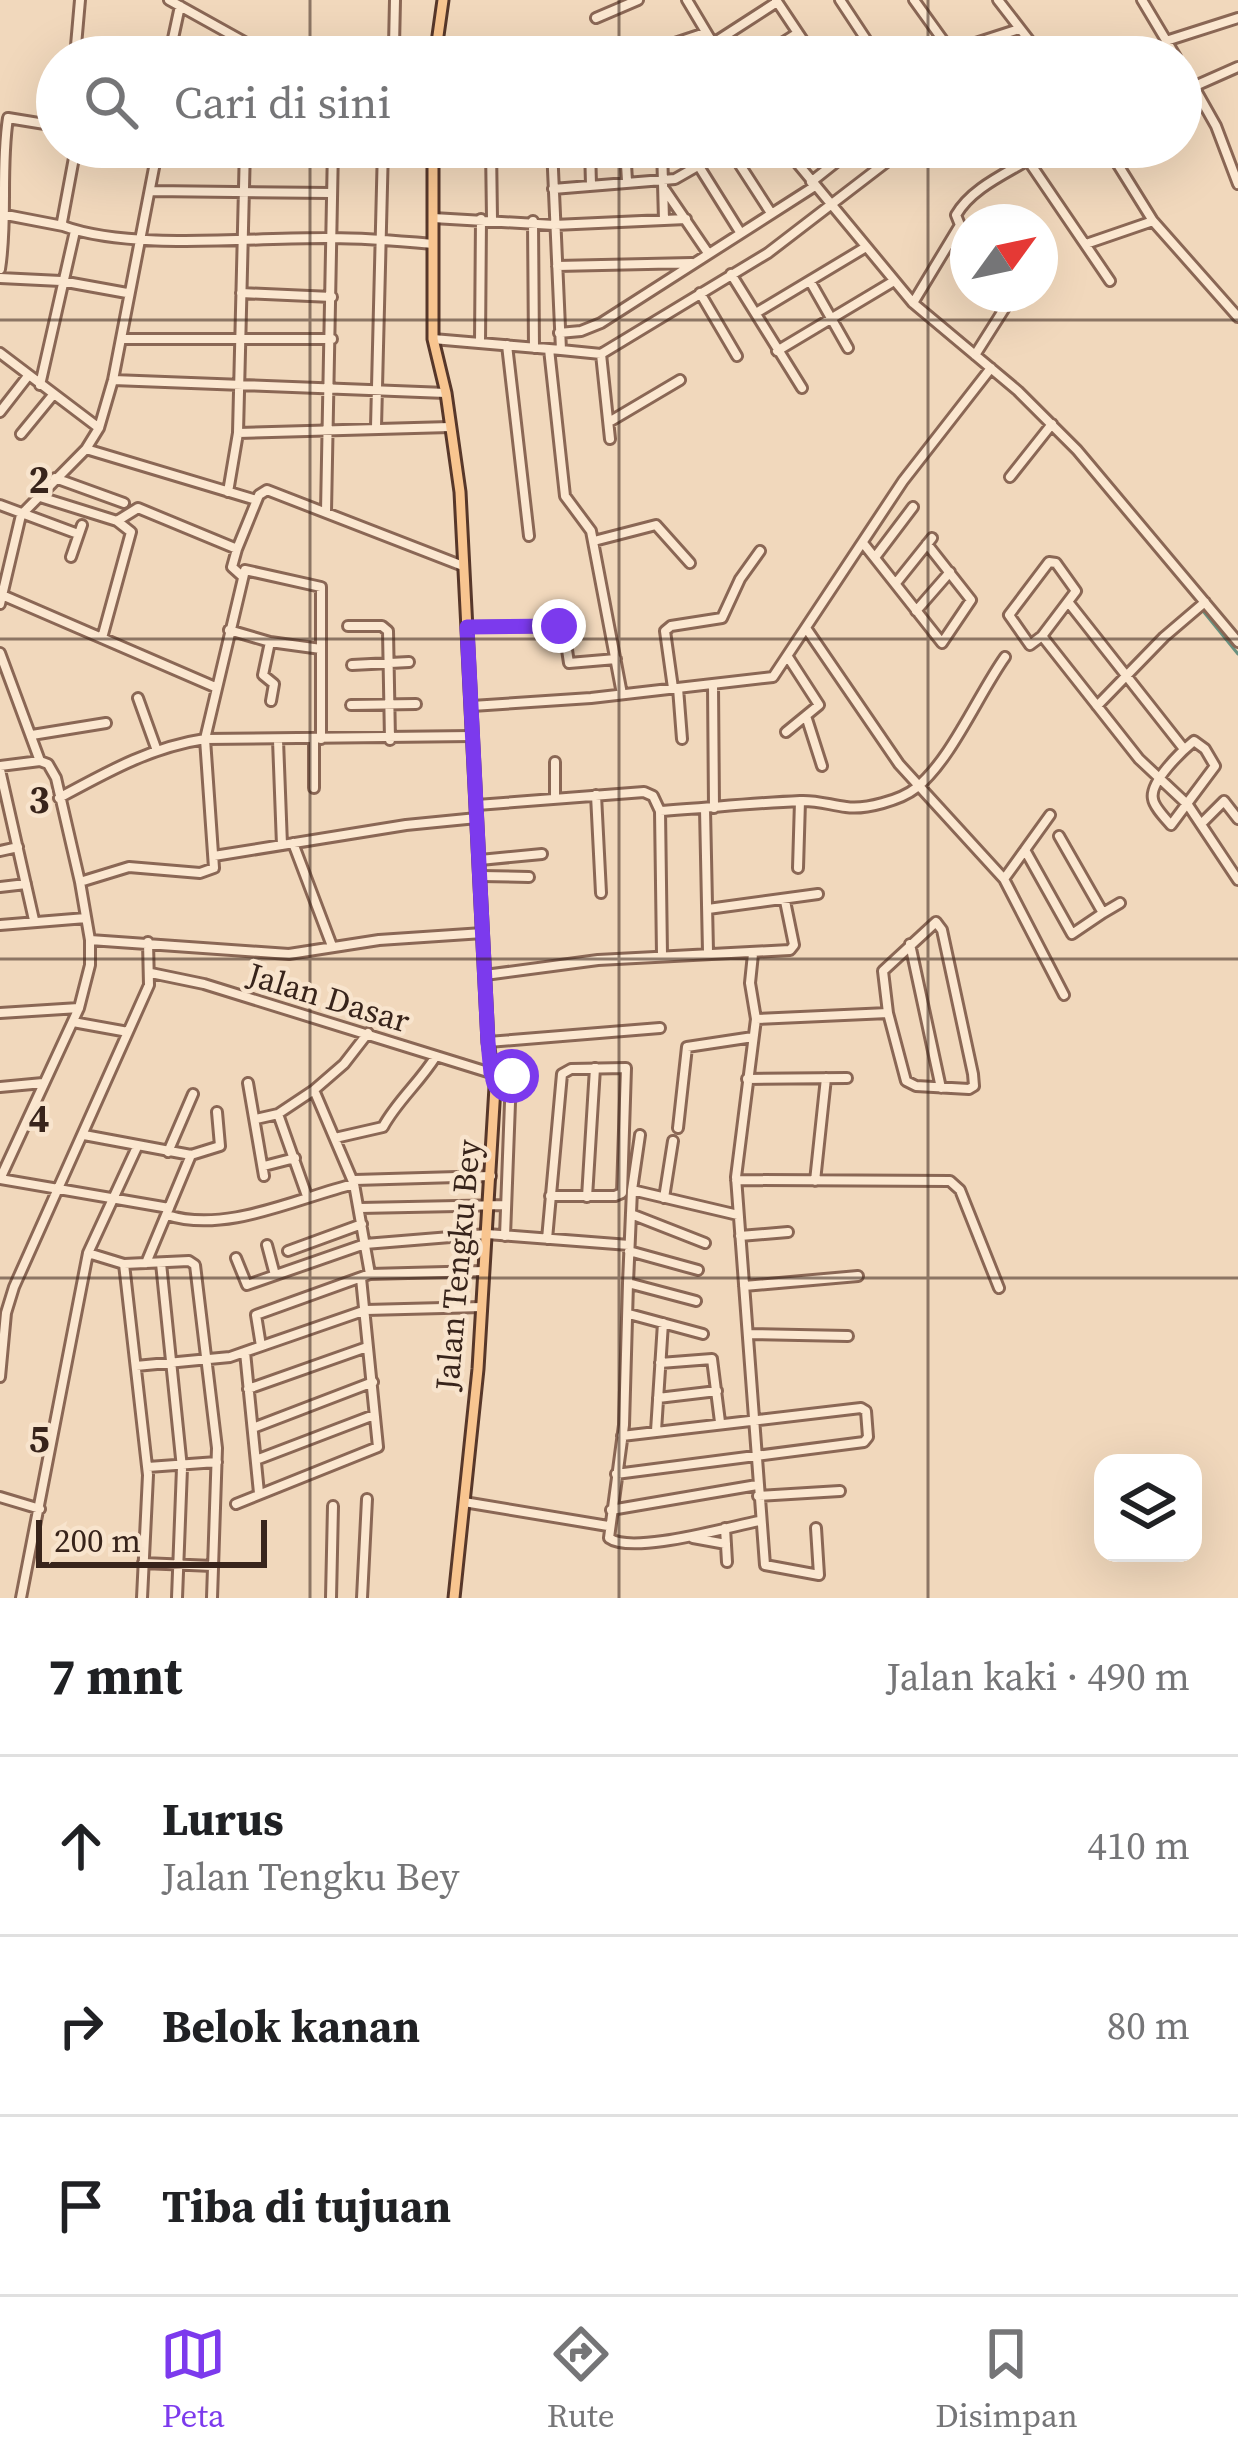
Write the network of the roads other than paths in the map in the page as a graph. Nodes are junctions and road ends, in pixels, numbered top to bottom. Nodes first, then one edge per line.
1 (80, 0) edge
2 (170, 0) edge
3 (395, 0) edge
4 (443, 0) edge
5 (638, 0) edge
6 (706, 0) edge
7 (840, 0) edge
8 (914, 0) edge
9 (998, 0) edge
10 (1142, 0) edge
11 (777, 1) edge
12 (625, 2) edge
13 (690, 3) edge
14 (180, 6) junction
15 (596, 18) dead end
16 (1238, 18) edge
17 (1019, 29) junction
18 (705, 33) junction
19 (798, 33) junction
20 (77, 36) edge
21 (174, 36) edge
22 (234, 36) edge
23 (394, 36) edge
24 (437, 36) edge
25 (698, 36) edge
26 (707, 36) edge
27 (724, 36) edge
28 (793, 36) edge
29 (800, 36) edge
30 (864, 36) edge
31 (940, 36) edge
32 (1001, 36) edge
33 (1025, 36) edge
34 (1163, 36) edge
35 (1182, 36) edge
36 (1238, 67) edge
37 (1202, 83) edge
38 (1202, 101) edge
39 (4, 117) edge
40 (36, 122) edge
41 (1238, 139) edge
42 (1223, 145) junction
43 (73, 168) edge
44 (155, 168) edge
45 (244, 168) edge
46 (332, 168) edge
47 (382, 168) edge
48 (433, 168) edge
49 (491, 168) edge
50 (552, 168) edge
51 (590, 168) edge
52 (627, 168) edge
53 (663, 168) edge
54 (700, 168) joint
55 (742, 168) edge
56 (800, 168) edge
57 (831, 168) edge
58 (880, 168) edge
59 (1016, 168) edge
60 (1034, 168) edge
61 (1120, 168) edge
62 (628, 181) junction
63 (590, 184) junction
64 (813, 184) junction
65 (1238, 184) edge
66 (664, 185) junction
67 (553, 189) junction
68 (152, 191) junction
69 (331, 193) junction
70 (243, 195) junction
71 (964, 204) edge
72 (833, 207) junction
73 (770, 213) junction
74 (1, 214) edge
75 (433, 218) junction
76 (481, 218) junction
77 (492, 219) junction
78 (686, 219) junction
79 (664, 220) junction
80 (532, 221) junction
81 (1153, 221) junction
82 (554, 225) junction
83 (63, 226) junction
84 (76, 231) junction
85 (740, 232) junction
86 (140, 238) junction
87 (332, 238) junction
88 (242, 240) junction
89 (380, 240) junction
90 (950, 240) edge
91 (433, 244) junction
92 (1086, 244) junction
93 (866, 247) junction
94 (708, 254) junction
95 (692, 263) junction
96 (556, 266) junction
97 (0, 269) edge
98 (731, 274) junction
99 (0, 278) edge
100 (810, 280) junction
101 (61, 281) junction
102 (894, 281) junction
103 (1110, 281) dead end
104 (127, 292) junction
105 (241, 292) junction
106 (700, 293) junction
107 (332, 297) junction
108 (913, 303) junction
109 (1002, 312) edge
110 (756, 314) junction
111 (1238, 317) edge
112 (835, 319) junction
113 (559, 333) junction
114 (239, 336) junction
115 (121, 339) junction
116 (332, 339) junction
117 (433, 339) junction
118 (480, 343) junction
119 (507, 345) junction
120 (534, 347) junction
121 (848, 348) dead end
122 (549, 349) junction
123 (561, 350) junction
124 (777, 351) junction
125 (601, 354) junction
126 (1, 355) edge
127 (975, 355) junction
128 (737, 356) dead end
129 (992, 368) junction
130 (28, 376) junction
131 (113, 380) junction
132 (680, 380) dead end
133 (40, 385) junction
134 (240, 388) junction
135 (802, 388) dead end
136 (330, 390) junction
137 (379, 392) junction
138 (446, 393) junction
139 (53, 394) junction
140 (0, 412) edge
141 (609, 422) junction
142 (1052, 424) junction
143 (450, 427) junction
144 (99, 428) junction
145 (327, 428) junction
146 (376, 428) junction
147 (238, 433) junction
148 (21, 434) dead end
149 (610, 440) dead end
150 (86, 449) junction
151 (1010, 477) dead end
152 (55, 478) junction
153 (228, 492) junction
154 (37, 496) junction
155 (256, 500) junction
156 (124, 503) dead end
157 (0, 505) edge
158 (913, 507) dead end
159 (326, 512) junction
160 (21, 515) junction
161 (117, 521) junction
162 (529, 536) dead end
163 (594, 541) junction
164 (863, 543) junction
165 (237, 549) junction
166 (760, 551) dead end
167 (71, 556) dead end
168 (876, 556) junction
169 (690, 562) dead end
170 (463, 566) junction
171 (950, 572) junction
172 (242, 576) junction
173 (3, 583) edge
174 (896, 583) junction
175 (1, 600) edge
176 (1205, 602) junction
177 (1069, 603) junction
178 (916, 611) junction
179 (348, 626) dead end
180 (467, 627) junction
181 (806, 628) junction
182 (229, 631) junction
183 (1042, 636) junction
184 (102, 638) junction
185 (270, 642) junction
186 (1238, 642) edge
187 (321, 649) junction
188 (0, 653) edge
189 (788, 657) junction
190 (1005, 657) dead end
191 (616, 658) junction
192 (409, 662) dead end
193 (388, 664) junction
194 (352, 665) dead end
195 (1126, 675) junction
196 (713, 684) junction
197 (214, 687) junction
198 (676, 688) junction
199 (622, 694) junction
200 (137, 698) dead end
201 (271, 701) dead end
202 (388, 703) junction
203 (416, 704) dead end
204 (351, 705) dead end
205 (472, 706) junction
206 (1097, 706) junction
207 (806, 716) junction
208 (106, 723) dead end
209 (786, 733) dead end
210 (32, 735) junction
211 (472, 736) junction
212 (682, 739) dead end
213 (205, 740) junction
214 (278, 740) junction
215 (318, 740) junction
216 (389, 740) junction
217 (156, 748) junction
218 (1184, 749) junction
219 (40, 761) junction
220 (555, 762) dead end
221 (822, 766) dead end
222 (0, 768) edge
223 (1158, 781) junction
224 (917, 787) junction
225 (314, 788) dead end
226 (596, 795) junction
227 (59, 798) junction
228 (555, 798) junction
229 (800, 801) junction
230 (477, 805) junction
231 (1188, 806) junction
232 (709, 808) junction
233 (660, 811) junction
234 (5, 813) edge
235 (1050, 815) dead end
236 (476, 818) junction
237 (1238, 819) edge
238 (1202, 824) junction
239 (1059, 836) dead end
240 (288, 844) junction
241 (18, 847) junction
242 (1025, 850) junction
243 (0, 851) edge
244 (542, 854) dead end
245 (214, 856) junction
246 (480, 860) junction
247 (798, 868) dead end
248 (481, 876) junction
249 (529, 877) dead end
250 (1004, 879) junction
251 (1238, 880) edge
252 (80, 882) junction
253 (26, 884) junction
254 (0, 887) edge
255 (601, 893) dead end
256 (818, 894) dead end
257 (785, 901) junction
258 (1120, 903) dead end
259 (708, 909) junction
260 (1103, 913) junction
261 (86, 918) junction
262 (34, 920) junction
263 (0, 926) edge
264 (483, 933) junction
265 (90, 940) junction
266 (148, 942) junction
267 (910, 942) junction
268 (332, 946) junction
269 (708, 952) junction
270 (753, 954) junction
271 (662, 955) junction
272 (151, 973) junction
273 (485, 975) junction
274 (1064, 995) dead end
275 (79, 1008) junction
276 (0, 1013) edge
277 (888, 1013) junction
278 (756, 1019) junction
279 (73, 1022) junction
280 (660, 1028) dead end
281 (128, 1032) junction
282 (368, 1033) junction
283 (753, 1037) junction
284 (488, 1042) junction
285 (436, 1056) junction
286 (595, 1068) junction
287 (491, 1073) junction
288 (826, 1078) junction
289 (847, 1078) dead end
290 (747, 1079) junction
291 (45, 1083) junction
292 (248, 1084) dead end
293 (0, 1088) edge
294 (941, 1088) junction
295 (314, 1090) junction
296 (193, 1094) dead end
297 (217, 1112) dead end
298 (278, 1114) junction
299 (256, 1119) junction
300 (678, 1128) dead end
301 (84, 1135) junction
302 (640, 1135) dead end
303 (335, 1138) junction
304 (673, 1141) dead end
305 (137, 1147) junction
306 (168, 1152) junction
307 (191, 1155) junction
308 (295, 1158) junction
309 (491, 1176) junction
310 (0, 1179) edge
311 (736, 1180) junction
312 (815, 1181) junction
313 (354, 1184) junction
314 (632, 1190) junction
315 (57, 1191) junction
316 (307, 1196) junction
317 (550, 1196) junction
318 (116, 1197) junction
319 (587, 1197) junction
320 (664, 1198) junction
321 (488, 1204) junction
322 (506, 1205) junction
323 (360, 1208) junction
324 (168, 1211) junction
325 (631, 1214) junction
326 (738, 1215) junction
327 (362, 1224) junction
328 (788, 1232) dead end
329 (487, 1234) junction
330 (505, 1236) junction
331 (740, 1236) junction
332 (547, 1239) junction
333 (705, 1243) dead end
334 (267, 1244) dead end
335 (365, 1244) junction
336 (629, 1248) junction
337 (288, 1251) dead end
338 (88, 1253) junction
339 (236, 1258) dead end
340 (146, 1263) junction
341 (161, 1263) junction
342 (124, 1264) junction
343 (484, 1270) junction
344 (698, 1270) dead end
345 (275, 1275) junction
346 (365, 1276) junction
347 (858, 1276) dead end
348 (628, 1282) junction
349 (744, 1286) junction
350 (999, 1288) dead end
351 (696, 1301) dead end
352 (482, 1307) junction
353 (366, 1310) junction
354 (3, 1312) edge
355 (628, 1314) junction
356 (663, 1323) junction
357 (703, 1334) dead end
358 (748, 1334) junction
359 (848, 1336) dead end
360 (261, 1346) junction
361 (367, 1347) junction
362 (245, 1352) junction
363 (203, 1359) junction
364 (170, 1363) junction
365 (660, 1363) junction
366 (136, 1366) junction
367 (0, 1377) edge
368 (373, 1382) junction
369 (248, 1390) junction
370 (717, 1391) junction
371 (658, 1398) junction
372 (374, 1415) junction
373 (753, 1419) junction
374 (720, 1422) junction
375 (254, 1428) junction
376 (656, 1431) junction
377 (622, 1436) junction
378 (756, 1455) junction
379 (256, 1460) junction
380 (217, 1462) junction
381 (182, 1464) junction
382 (148, 1467) junction
383 (616, 1474) junction
384 (758, 1491) junction
385 (840, 1491) dead end
386 (259, 1493) junction
387 (0, 1497) edge
388 (367, 1499) dead end
389 (464, 1502) junction
390 (236, 1504) dead end
391 (333, 1506) dead end
392 (40, 1509) junction
393 (610, 1510) junction
394 (759, 1521) junction
395 (608, 1526) junction
396 (724, 1528) junction
397 (816, 1528) dead end
398 (686, 1536) junction
399 (726, 1544) junction
400 (728, 1562) dead end
401 (143, 1563) junction
402 (178, 1564) junction
403 (213, 1566) junction
404 (22, 1598) edge
405 (142, 1598) edge
406 (177, 1598) edge
407 (212, 1598) edge
408 (331, 1598) edge
409 (362, 1598) edge
410 (454, 1598) edge

1 - 20 street
2 - 14 street
3 - 23 street
4 - 24 main road
5 - 12 street
6 - 13 street
7 - 30 street
8 - 31 street
9 - 17 street
10 - 34 street
11 - 19 street
11 - 27 street
12 - 15 street
13 - 18 street
14 - 21 street
14 - 22 street
16 - 35 street
17 - 32 street
17 - 33 street
18 - 25 street
18 - 26 street
19 - 28 street
19 - 29 street
36 - 37 street
38 - 42 street
39 - 40 street
39 - 74 street
41 - 42 street
42 - 65 street
43 - 83 street
44 - 68 street
45 - 70 street
46 - 69 street
47 - 89 street
48 - 75 main road, Jalan Tengku Bey
49 - 77 street
50 - 67 street
51 - 63 street
52 - 62 street
53 - 66 street
54 - 66 street
54 - 85 street
55 - 73 street
56 - 64 street
57 - 64 street
58 - 72 street
59 - 71 street
60 - 92 street
61 - 81 street
62 - 63 street
62 - 66 street
63 - 67 street
64 - 72 street
64 - 73 street
66 - 78 street
66 - 79 street
67 - 82 street
68 - 70 street
68 - 86 street
69 - 70 street
69 - 87 street
70 - 88 street
72 - 93 street
72 - 98 street
73 - 85 street
74 - 83 street
74 - 97 street
75 - 76 street
75 - 91 main road, Jalan Tengku Bey
76 - 77 street
76 - 118 street
77 - 80 street
78 - 79 street
78 - 94 street
79 - 82 street
80 - 82 street
80 - 120 street
81 - 92 street
81 - 111 street
82 - 96 street
83 - 84 street
84 - 86 street
84 - 101 street
85 - 94 street
86 - 88 street
86 - 104 street
87 - 88 street
87 - 89 street
87 - 107 street
88 - 105 street
89 - 91 street
89 - 137 street
90 - 108 street
91 - 117 main road, Jalan Tengku Bey
92 - 103 street
93 - 100 street
93 - 102 street
94 - 95 street
95 - 96 street
95 - 113 street
96 - 113 street
98 - 106 street
98 - 110 street
99 - 101 street
100 - 110 street
100 - 112 street
101 - 104 street
101 - 133 street
102 - 108 street
102 - 112 street
104 - 115 street
105 - 107 street
105 - 114 street
106 - 125 street
106 - 128 street
107 - 116 street
108 - 127 street
109 - 127 street
110 - 124 street
112 - 121 street
112 - 124 street
113 - 123 street
114 - 115 street
114 - 116 street
114 - 134 street
115 - 131 street
116 - 136 street
117 - 118 street
117 - 138 main road, Jalan Tengku Bey
118 - 119 street
119 - 120 street
119 - 162 street
120 - 122 street
122 - 123 street
122 - 163 street
123 - 125 street
124 - 135 street
125 - 141 street
126 - 130 street
127 - 129 street
129 - 142 street
129 - 164 street
130 - 133 street
130 - 140 street
131 - 134 street
131 - 144 street
132 - 141 street
133 - 139 street
134 - 136 street
134 - 147 street
136 - 137 street
136 - 145 street
137 - 138 street
137 - 146 street
138 - 143 main road, Jalan Tengku Bey
139 - 144 street
139 - 148 street
141 - 149 street
142 - 151 street
142 - 176 street
143 - 146 street
143 - 170 main road, Jalan Tengku Bey
144 - 150 street
145 - 146 street
145 - 147 street
145 - 159 street
147 - 153 street
150 - 152 street
150 - 153 street
152 - 154 street
152 - 156 street
153 - 155 street
154 - 160 street
154 - 161 street
155 - 159 street
155 - 165 street
157 - 160 street
158 - 168 street
159 - 170 street
160 - 167 street
160 - 173 street
161 - 165 street
161 - 184 street
163 - 169 street
163 - 191 street
164 - 168 street
164 - 181 street
165 - 172 street
166 - 198 street
168 - 174 street
170 - 180 main road, Jalan Tengku Bey
171 - 174 street
171 - 178 street
171 - 178 street
172 - 182 street
172 - 187 street
173 - 175 street
174 - 178 street
175 - 184 street
176 - 186 street
176 - 195 street
177 - 183 street
177 - 183 street
177 - 195 street
179 - 193 street
180 - 191 street
180 - 205 main road, Jalan Tengku Bey
181 - 189 street
181 - 224 street
182 - 185 street
182 - 197 street
183 - 206 street
184 - 197 street
185 - 187 street
185 - 201 street
187 - 215 street
188 - 210 street
189 - 196 street
189 - 207 street
190 - 224 street
191 - 199 street
192 - 193 street
193 - 194 street
193 - 202 street
195 - 206 street
195 - 218 street
196 - 198 street
196 - 232 street
197 - 213 street
198 - 199 street
198 - 212 street
199 - 205 street
200 - 217 street
202 - 203 street
202 - 204 street
202 - 216 street
205 - 211 main road, Jalan Tengku Bey
206 - 223 street
207 - 209 street
207 - 221 street
208 - 210 street
210 - 219 street
211 - 216 street
211 - 230 main road, Jalan Tengku Bey
213 - 214 street
213 - 217 street
213 - 245 street
214 - 215 street
214 - 240 street
215 - 216 street
215 - 225 street
217 - 227 street
218 - 223 street
218 - 231 street
219 - 222 street
219 - 227 street
220 - 228 street
222 - 234 street
223 - 231 street
223 - 231 street
224 - 229 street
224 - 250 street
226 - 228 street
226 - 233 street
226 - 255 street
227 - 252 street
228 - 230 street
229 - 232 street
229 - 247 street
230 - 236 main road, Jalan Tengku Bey
231 - 238 street
232 - 233 street
232 - 259 street
233 - 271 street
234 - 241 street
235 - 242 street
236 - 240 street
236 - 246 main road, Jalan Tengku Bey
237 - 238 street
238 - 251 street
239 - 260 street
240 - 245 street
240 - 268 street
241 - 243 street
241 - 253 street
242 - 250 street
242 - 260 street
244 - 246 street
245 - 252 street
246 - 248 main road, Jalan Tengku Bey
248 - 249 street
248 - 264 main road, Jalan Tengku Bey
250 - 274 street
252 - 261 street
253 - 254 street
253 - 262 street
256 - 257 street
257 - 259 street
257 - 270 street
258 - 260 street
259 - 269 street
261 - 262 street
261 - 265 street
262 - 263 street
264 - 268 street
264 - 273 main road, Jalan Tengku Bey
265 - 266 street
265 - 275 street
266 - 268 street
266 - 272 street
267 - 277 street
267 - 294 street
267 - 294 street
269 - 270 street
269 - 271 street
270 - 278 street
271 - 273 street
272 - 281 street
272 - 282 street, Jalan Dasar
273 - 284 main road, Jalan Tengku Bey
275 - 276 street
275 - 279 street
277 - 278 street
277 - 294 street
278 - 283 street
279 - 281 street
279 - 291 street
280 - 284 street
281 - 301 street
282 - 285 street, Jalan Dasar
282 - 295 street
283 - 290 street
283 - 300 street
284 - 287 main road, Jalan Tengku Bey
285 - 287 street, Jalan Dasar
285 - 303 street
286 - 317 street
286 - 319 street
286 - 319 street
287 - 309 main road, Jalan Tengku Bey
287 - 322 street
288 - 289 street
288 - 290 street
288 - 312 street
290 - 311 street
291 - 293 street
291 - 310 street
292 - 299 street
295 - 298 street
295 - 303 street
296 - 306 street
297 - 307 street
298 - 299 street
298 - 308 street
299 - 308 street
301 - 305 street
301 - 315 street
302 - 314 street
303 - 313 street
304 - 320 street
305 - 306 street
305 - 318 street
306 - 307 street
307 - 324 street
308 - 316 street
309 - 313 street
309 - 321 main road, Jalan Tengku Bey
310 - 315 street
311 - 312 street
311 - 326 street
312 - 350 street
313 - 316 street
313 - 323 street
314 - 320 street
314 - 325 street
315 - 318 street
315 - 354 street
316 - 324 street
317 - 319 street
317 - 332 street
318 - 324 street
318 - 338 street
320 - 326 street
321 - 322 street
321 - 323 street
321 - 329 main road, Jalan Tengku Bey
322 - 330 street
323 - 327 street
324 - 340 street
325 - 333 street
325 - 336 street
326 - 331 street
327 - 335 street
327 - 337 street
328 - 331 street
329 - 330 street
329 - 335 street
329 - 343 main road, Jalan Tengku Bey
330 - 332 street
331 - 349 street
332 - 336 street
334 - 345 street
335 - 345 street
335 - 346 street
336 - 344 street
336 - 348 street
338 - 342 street
338 - 392 street
339 - 345 street
340 - 341 street
340 - 342 street
341 - 363 street
341 - 364 street
342 - 366 street
343 - 346 street
343 - 352 main road, Jalan Tengku Bey
346 - 353 street
346 - 360 street
347 - 349 street
348 - 351 street
348 - 355 street
349 - 358 street
352 - 353 street
352 - 389 main road, Jalan Tengku Bey
353 - 360 street
353 - 361 street
354 - 367 street
355 - 356 street
355 - 377 street
356 - 357 street
356 - 365 street
358 - 359 street
358 - 373 street
360 - 362 street
361 - 368 street
361 - 369 street
362 - 363 street
362 - 369 street
363 - 364 street
363 - 380 street
364 - 366 street
364 - 381 street
365 - 370 street
365 - 371 street
366 - 382 street
368 - 372 street
368 - 375 street
369 - 375 street
370 - 371 street
370 - 374 street
371 - 376 street
372 - 379 street
372 - 386 street
373 - 374 street
373 - 378 street
373 - 378 street
374 - 376 street
375 - 379 street
376 - 377 street
377 - 383 street
378 - 383 street
378 - 384 street
379 - 386 street
380 - 381 street
380 - 403 street
381 - 382 street
381 - 402 street
382 - 401 street
383 - 393 street
384 - 385 street
384 - 393 street
384 - 394 street
386 - 390 street
387 - 392 street
388 - 409 street
389 - 395 street
389 - 410 main road, Jalan Tengku Bey
391 - 408 street
392 - 404 street
393 - 395 street
394 - 396 street
394 - 397 street
395 - 398 street
396 - 398 street
396 - 399 street
398 - 399 street
399 - 400 street
401 - 402 street
401 - 405 street
402 - 403 street
402 - 406 street
403 - 407 street

